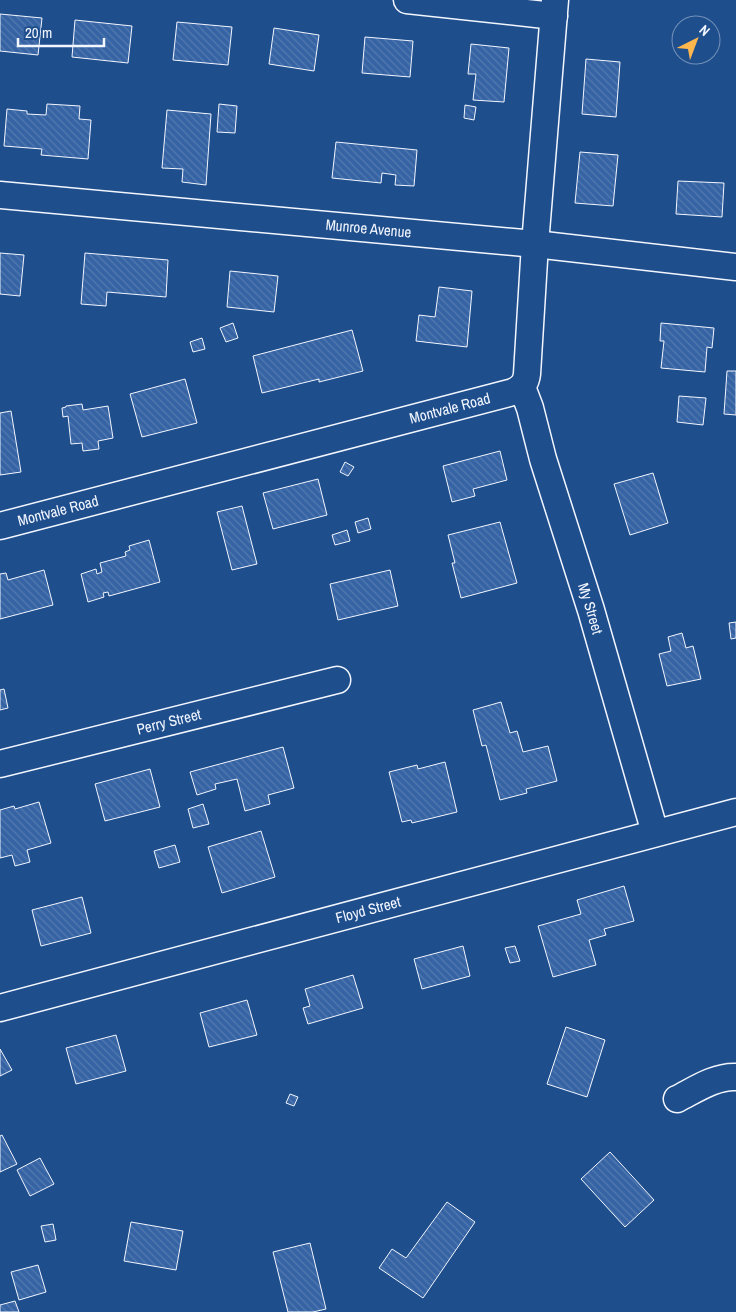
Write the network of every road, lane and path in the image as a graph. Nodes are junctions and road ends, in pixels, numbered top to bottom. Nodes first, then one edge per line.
1 (407, 0) edge
2 (555, 8) edge
3 (0, 195) edge
4 (535, 244) junction
5 (736, 267) edge
6 (522, 387) junction
7 (0, 526) edge
8 (337, 680) dead end
9 (0, 764) edge
10 (736, 812) edge
11 (655, 833) junction
12 (0, 1008) edge
13 (736, 1077) edge
14 (677, 1099) dead end

1 - 2 street
2 - 4 street
3 - 4 street, Munroe Avenue
4 - 5 street, Munroe Avenue
4 - 6 street
6 - 7 street, Montvale Road
6 - 11 street, My Street
8 - 9 street, Perry Street
10 - 11 street, Floyd Street
11 - 12 street, Floyd Street
13 - 14 street

